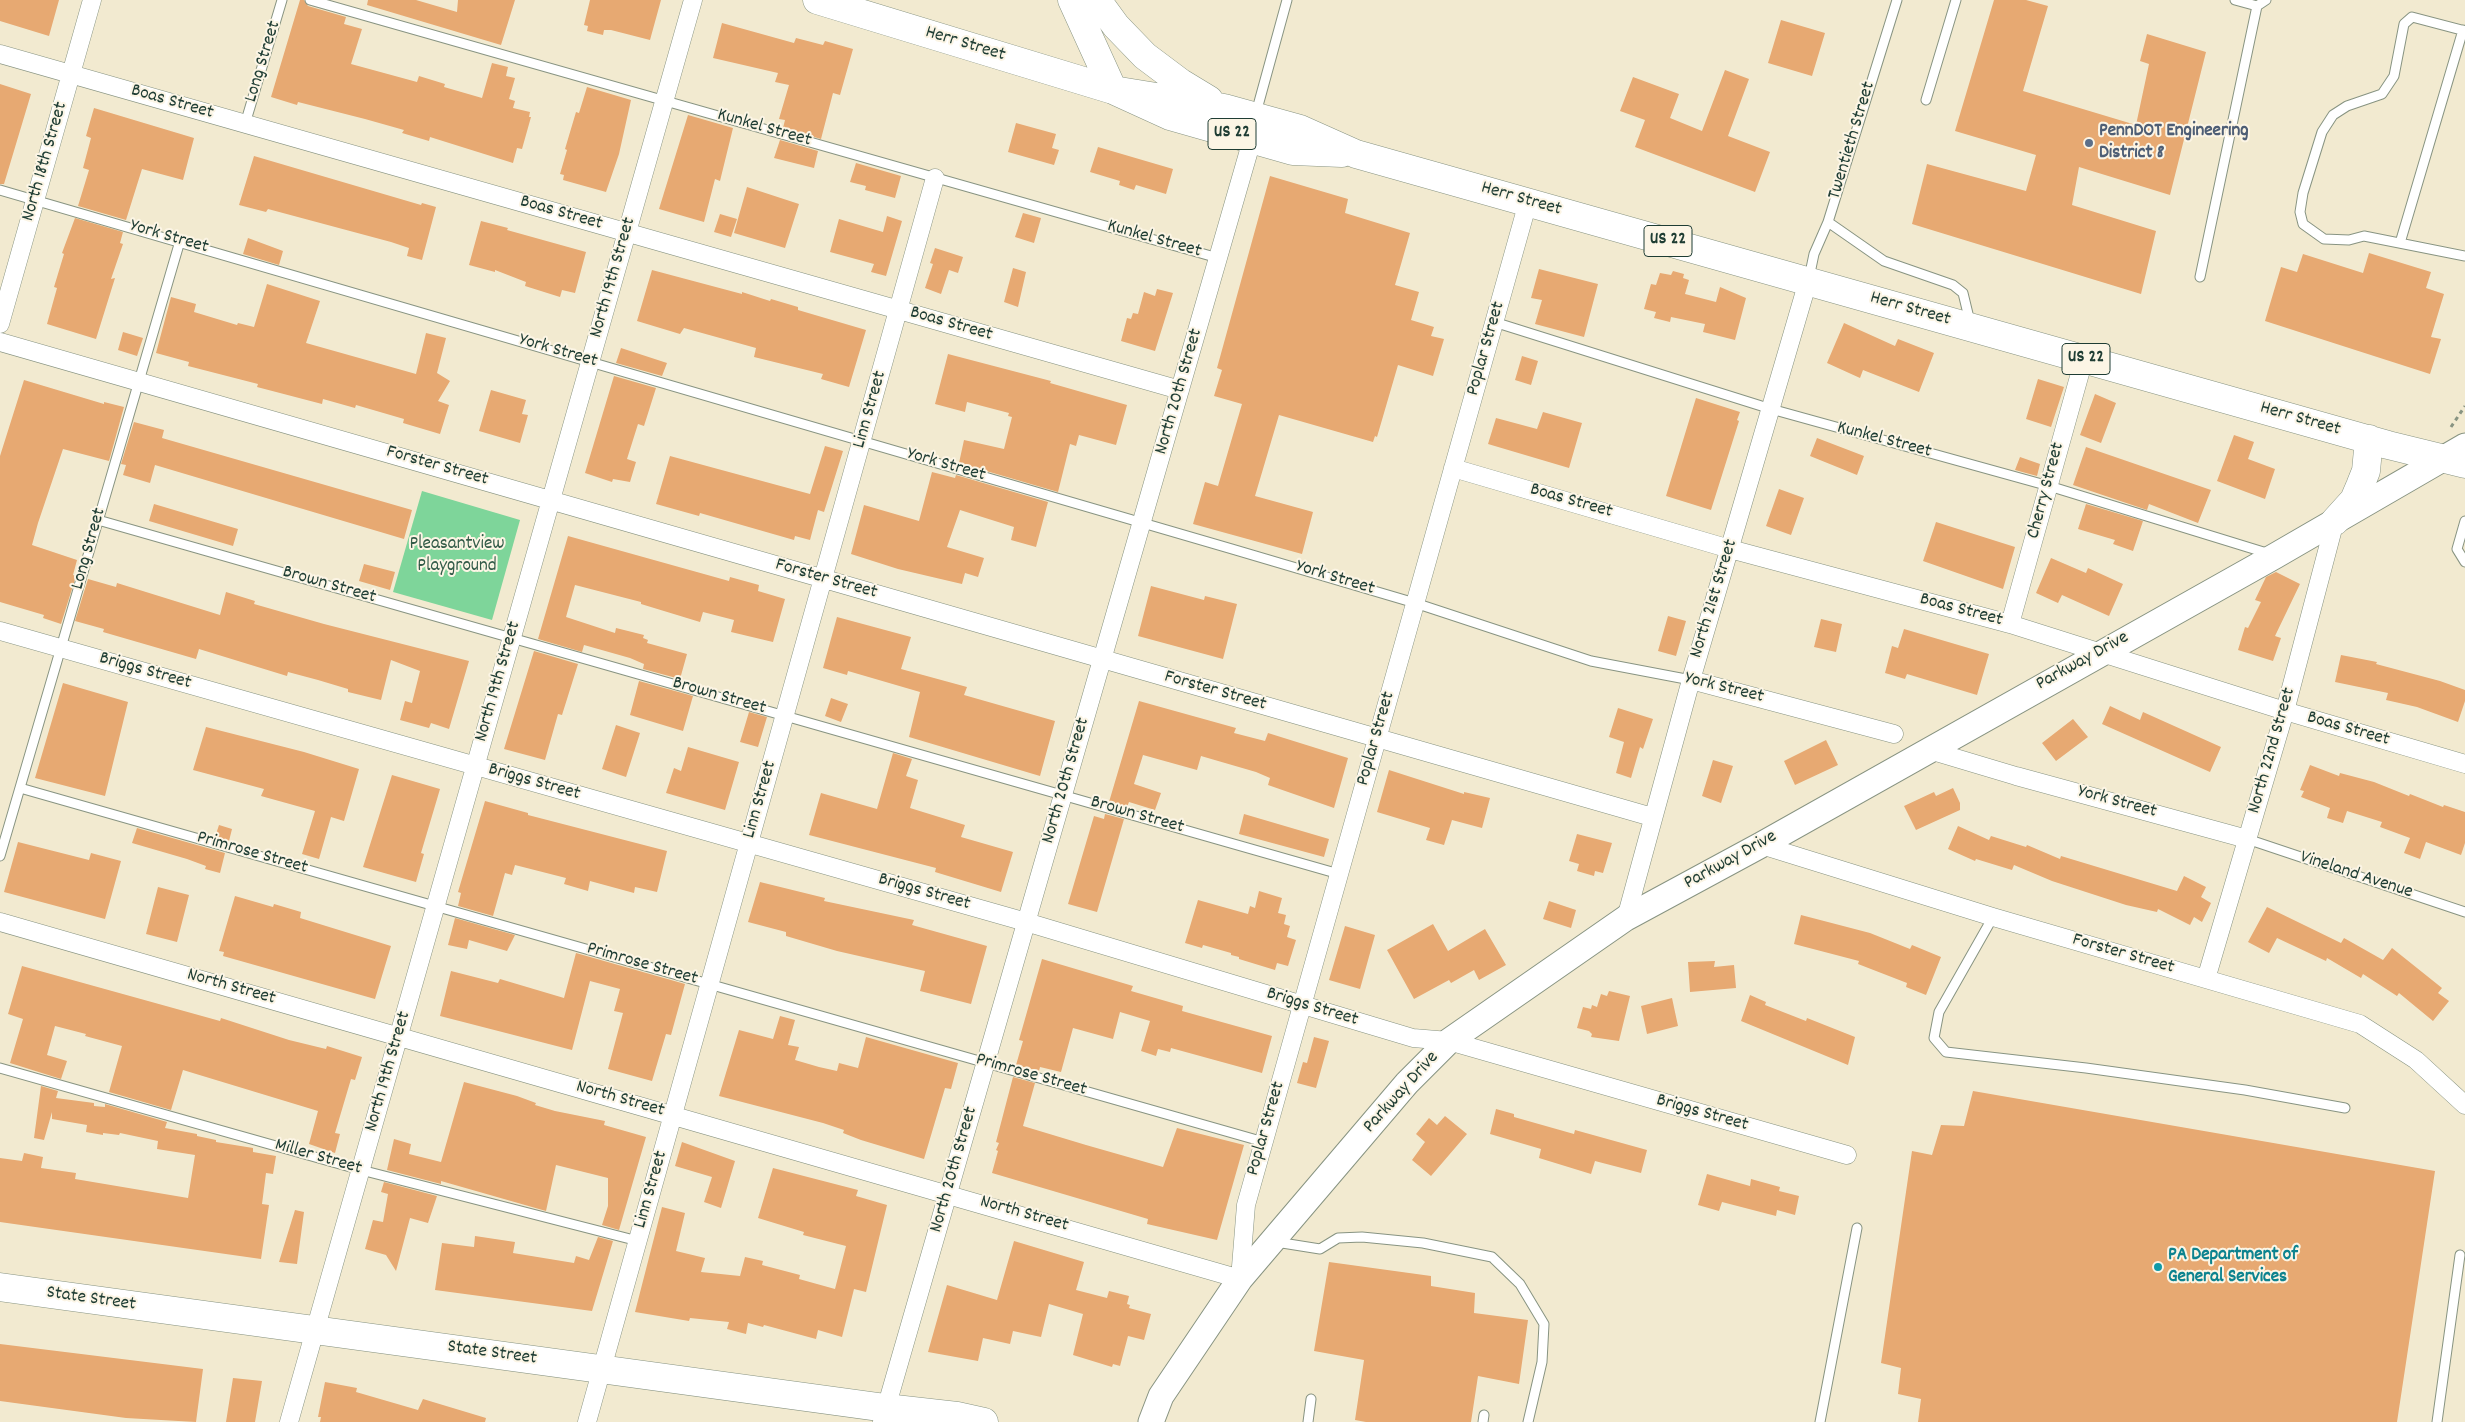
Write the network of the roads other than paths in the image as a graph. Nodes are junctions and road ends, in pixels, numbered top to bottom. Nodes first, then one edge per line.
1 (92, 0) edge
2 (282, 0) edge
3 (310, 0) edge
4 (693, 0) edge
5 (817, 0) edge
6 (1072, 0) edge
7 (1097, 0) edge
8 (1287, 0) edge
9 (1897, 0) edge
10 (1956, 0) edge
11 (2235, 0) edge
12 (2266, 0) edge
13 (2257, 6) junction
14 (2464, 31) edge
15 (0, 54) edge
16 (71, 75) junction
17 (1113, 90) junction
18 (1926, 100) dead end
19 (664, 101) junction
20 (1224, 108) junction
21 (245, 124) junction
22 (1254, 128) junction
23 (936, 178) junction
24 (0, 190) edge
25 (36, 200) junction
26 (1528, 202) junction
27 (1828, 222) junction
28 (627, 233) junction
29 (180, 241) junction
30 (2400, 243) junction
31 (2465, 256) edge
32 (1218, 258) junction
33 (2200, 277) dead end
34 (1808, 281) junction
35 (898, 310) junction
36 (1494, 322) junction
37 (0, 324) edge
38 (1972, 327) junction
39 (0, 342) edge
40 (2084, 359) junction
41 (590, 362) junction
42 (139, 382) junction
43 (1180, 390) junction
44 (1771, 409) junction
45 (2369, 439) junction
46 (862, 441) junction
47 (2458, 456) edge
48 (1453, 468) junction
49 (2049, 486) junction
50 (551, 500) junction
51 (98, 520) junction
52 (2335, 521) junction
53 (2465, 521) edge
54 (1142, 523) junction
55 (2462, 542) edge
56 (1730, 549) junction
57 (2275, 556) junction
58 (2465, 562) edge
59 (823, 579) junction
60 (1415, 603) junction
61 (2010, 624) junction
62 (0, 631) edge
63 (512, 638) junction
64 (61, 648) junction
65 (2100, 653) junction
66 (1102, 659) junction
67 (1691, 680) junction
68 (2285, 711) junction
69 (785, 716) junction
70 (1894, 734) dead end
71 (1377, 738) junction
72 (1929, 750) junction
73 (2465, 764) edge
74 (476, 766) junction
75 (20, 788) junction
76 (1063, 795) junction
77 (1652, 818) junction
78 (2247, 839) junction
79 (749, 844) junction
80 (1760, 845) junction
81 (0, 856) edge
82 (1339, 874) junction
83 (435, 906) junction
84 (2465, 912) edge
85 (1993, 917) junction
86 (1626, 918) junction
87 (0, 922) edge
88 (1026, 922) junction
89 (2206, 979) junction
90 (710, 984) junction
91 (1302, 1006) junction
92 (399, 1036) junction
93 (1449, 1041) junction
94 (986, 1063) junction
95 (0, 1068) edge
96 (2465, 1105) edge
97 (2345, 1108) dead end
98 (673, 1115) junction
99 (1264, 1142) junction
100 (1847, 1155) dead end
101 (361, 1170) junction
102 (948, 1193) junction
103 (1857, 1228) dead end
104 (638, 1241) junction
105 (1273, 1242) junction
106 (2460, 1255) dead end
107 (1240, 1279) junction
108 (0, 1287) edge
109 (315, 1330) junction
110 (602, 1370) junction
111 (1311, 1398) dead end
112 (884, 1415) edge
113 (289, 1422) edge
114 (587, 1422) edge
115 (984, 1422) edge
116 (1151, 1422) edge
117 (1308, 1422) edge
118 (1528, 1422) edge
119 (1820, 1422) edge
120 (2437, 1422) edge

1 - 16 street, North 18th Street
2 - 21 lane, Long Street
3 - 19 lane, Kunkel Street
4 - 19 street, North 19th Street
5 - 17 main road, Herr Street
6 - 17 main road
7 - 20 main road, US 22
8 - 22 lane
9 - 27 lane, Twentieth Street
10 - 18 lane
11 - 13 lane
12 - 13 lane
13 - 33 lane
14 - 30 lane
14 - 30 lane
15 - 16 street, Boas Street
16 - 21 street, Boas Street
16 - 25 street, North 18th Street
17 - 20 main road, Herr Street
17 - 22 main road, Herr Street / US 22
19 - 23 lane, Kunkel Street
19 - 28 street, North 19th Street
20 - 22 main road, Herr Street / US 22
21 - 28 street, Boas Street
22 - 26 main road, Herr Street / US 22
22 - 32 street, North 20th Street
23 - 32 lane, Kunkel Street
23 - 35 street, Linn Street
24 - 25 lane, York Street
25 - 29 lane, York Street
25 - 37 street, North 18th Street
26 - 34 main road, Herr Street / US 22
26 - 36 street, Poplar Street
27 - 34 lane, Twentieth Street
27 - 38 lane
28 - 35 street, Boas Street
28 - 41 street, North 19th Street
29 - 41 lane, York Street
29 - 42 lane, Long Street
30 - 31 lane
32 - 43 street, North 20th Street
34 - 38 main road, Herr Street / US 22
34 - 44 street, North 21st Street
35 - 43 street, Boas Street
35 - 46 street, Linn Street
36 - 44 lane, Kunkel Street
36 - 48 street, Poplar Street
38 - 40 main road, Herr Street / US 22
39 - 42 street, Forster Street
40 - 45 main road, Herr Street / US 22
40 - 49 street, Cherry Street
41 - 46 lane, York Street
41 - 50 street, North 19th Street
42 - 50 street, Forster Street
42 - 51 lane, Long Street
43 - 54 street, North 20th Street
44 - 49 lane, Kunkel Street
44 - 56 street, North 21st Street
45 - 47 main road, Herr Street / US 22
45 - 52 main road
46 - 54 lane, York Street
46 - 59 street, Linn Street
47 - 52 street, Parkway Drive
48 - 56 street, Boas Street
48 - 60 street, Poplar Street
49 - 57 lane, Kunkel Street
49 - 61 street, Cherry Street
50 - 59 street, Forster Street
50 - 63 street, North 19th Street
51 - 63 lane, Brown Street
51 - 64 lane, Long Street
52 - 57 street, Parkway Drive
52 - 68 street, North 22nd Street
53 - 55 lane
54 - 60 lane, York Street
54 - 66 street, North 20th Street
55 - 58 lane
56 - 61 street, Boas Street
56 - 67 street, North 21st Street
57 - 65 street, Parkway Drive
59 - 66 street, Forster Street
59 - 69 street, Linn Street
60 - 67 lane, York Street
60 - 71 street, Poplar Street
61 - 65 street, Boas Street
62 - 64 street, Briggs Street
63 - 69 lane, Brown Street
63 - 74 street, North 19th Street
64 - 74 street, Briggs Street
64 - 75 lane, Long Street
65 - 68 street, Boas Street
65 - 72 street, Parkway Drive
66 - 71 street, Forster Street
66 - 76 street, North 20th Street
67 - 70 street, York Street
67 - 77 street, North 21st Street
68 - 73 street, Boas Street
68 - 78 street, North 22nd Street
69 - 76 lane, Brown Street
69 - 79 street, Linn Street
71 - 77 street, Forster Street
71 - 82 street, Poplar Street
72 - 78 street, York Street
72 - 80 street, Parkway Drive
74 - 79 street, Briggs Street
74 - 83 street, North 19th Street
75 - 81 lane, Long Street
75 - 83 lane, Primrose Street
76 - 82 lane, Brown Street
76 - 88 street, North 20th Street
77 - 86 street, North 21st Street
78 - 84 lane, Vineland Avenue
78 - 89 street, North 22nd Street
79 - 88 street, Briggs Street
79 - 90 street, Linn Street
80 - 85 street, Forster Street
80 - 86 street, Parkway Drive
82 - 91 street, Poplar Street
83 - 90 lane, Primrose Street
83 - 92 street, North 19th Street
85 - 89 street, Forster Street
85 - 97 lane
86 - 93 street, Parkway Drive
87 - 92 street, North Street
88 - 91 street, Briggs Street
88 - 94 street, North 20th Street
89 - 96 street, Forster Street
90 - 94 lane, Primrose Street
90 - 98 street, Linn Street
91 - 93 street, Briggs Street
91 - 99 street, Poplar Street
92 - 98 street, North Street
92 - 101 street, North 19th Street
93 - 100 street, Briggs Street
93 - 105 street, Parkway Drive
94 - 99 lane, Primrose Street
94 - 102 street, North 20th Street
95 - 101 lane, Miller Street
98 - 102 street, North Street
98 - 104 street, Linn Street
99 - 107 street, Poplar Street
101 - 104 lane, Miller Street
101 - 109 street, North 19th Street
102 - 107 street, North Street
102 - 112 street, North 20th Street
103 - 119 lane
104 - 110 street, Linn Street
105 - 107 street, Parkway Drive
105 - 118 lane
106 - 120 lane
107 - 116 street, Parkway Drive
108 - 109 main road, State Street
109 - 110 main road, State Street
109 - 113 street, North 19th Street
110 - 112 main road, State Street
110 - 114 street, Linn Street
111 - 117 lane
112 - 115 main road, State Street

